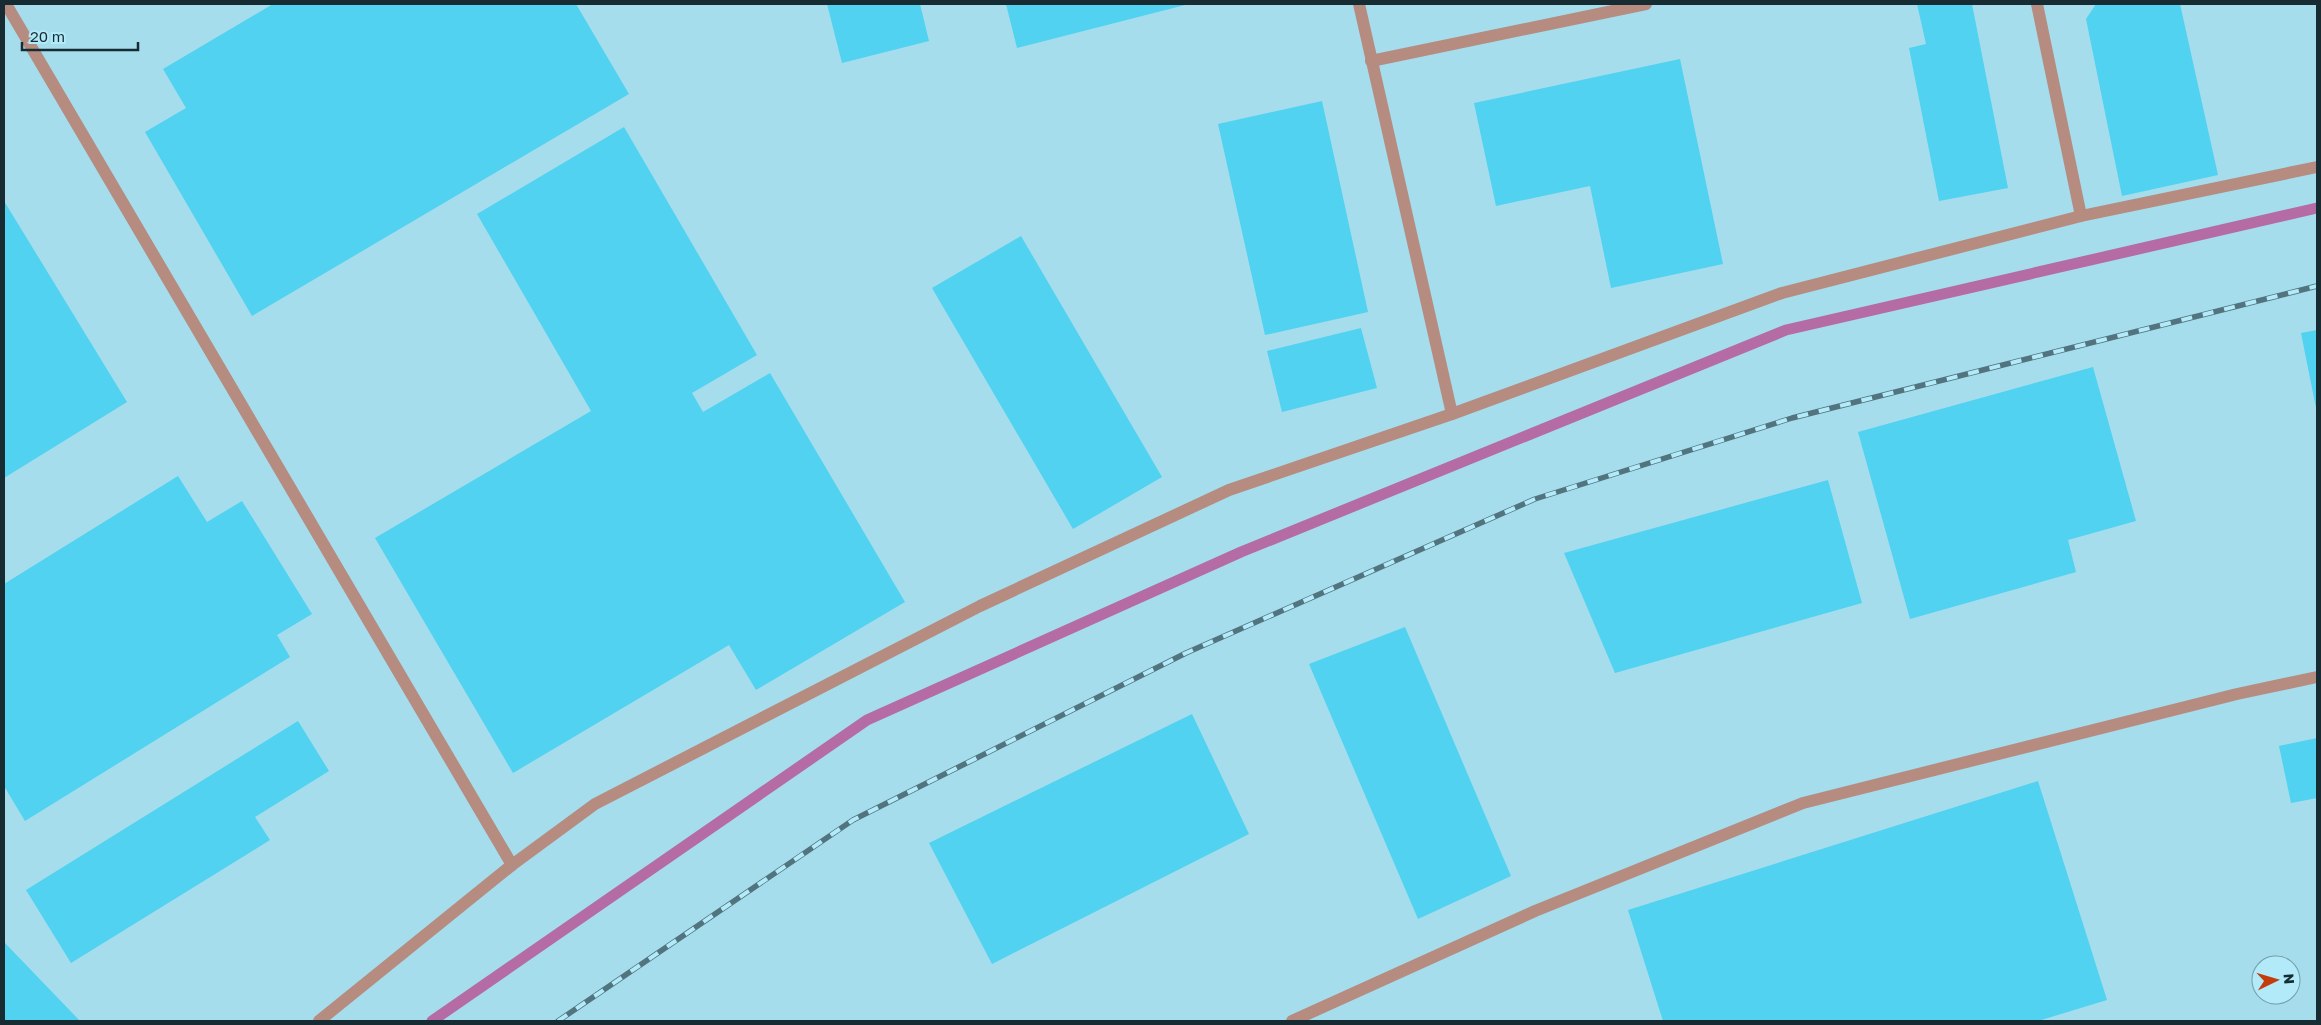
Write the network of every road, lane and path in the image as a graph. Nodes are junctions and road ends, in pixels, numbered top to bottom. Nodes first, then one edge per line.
1 (6, 4) edge
2 (1359, 4) edge
3 (1646, 4) edge
4 (2037, 4) edge
5 (1371, 61) junction
6 (2317, 167) edge
7 (2081, 216) junction
8 (1452, 414) junction
9 (2317, 677) edge
10 (512, 865) junction
11 (319, 1021) edge
12 (1292, 1021) edge

1 - 10 street
2 - 5 street
3 - 5 street
4 - 7 street
5 - 8 street
6 - 7 street
7 - 8 street
8 - 10 street
9 - 12 street
10 - 11 street

